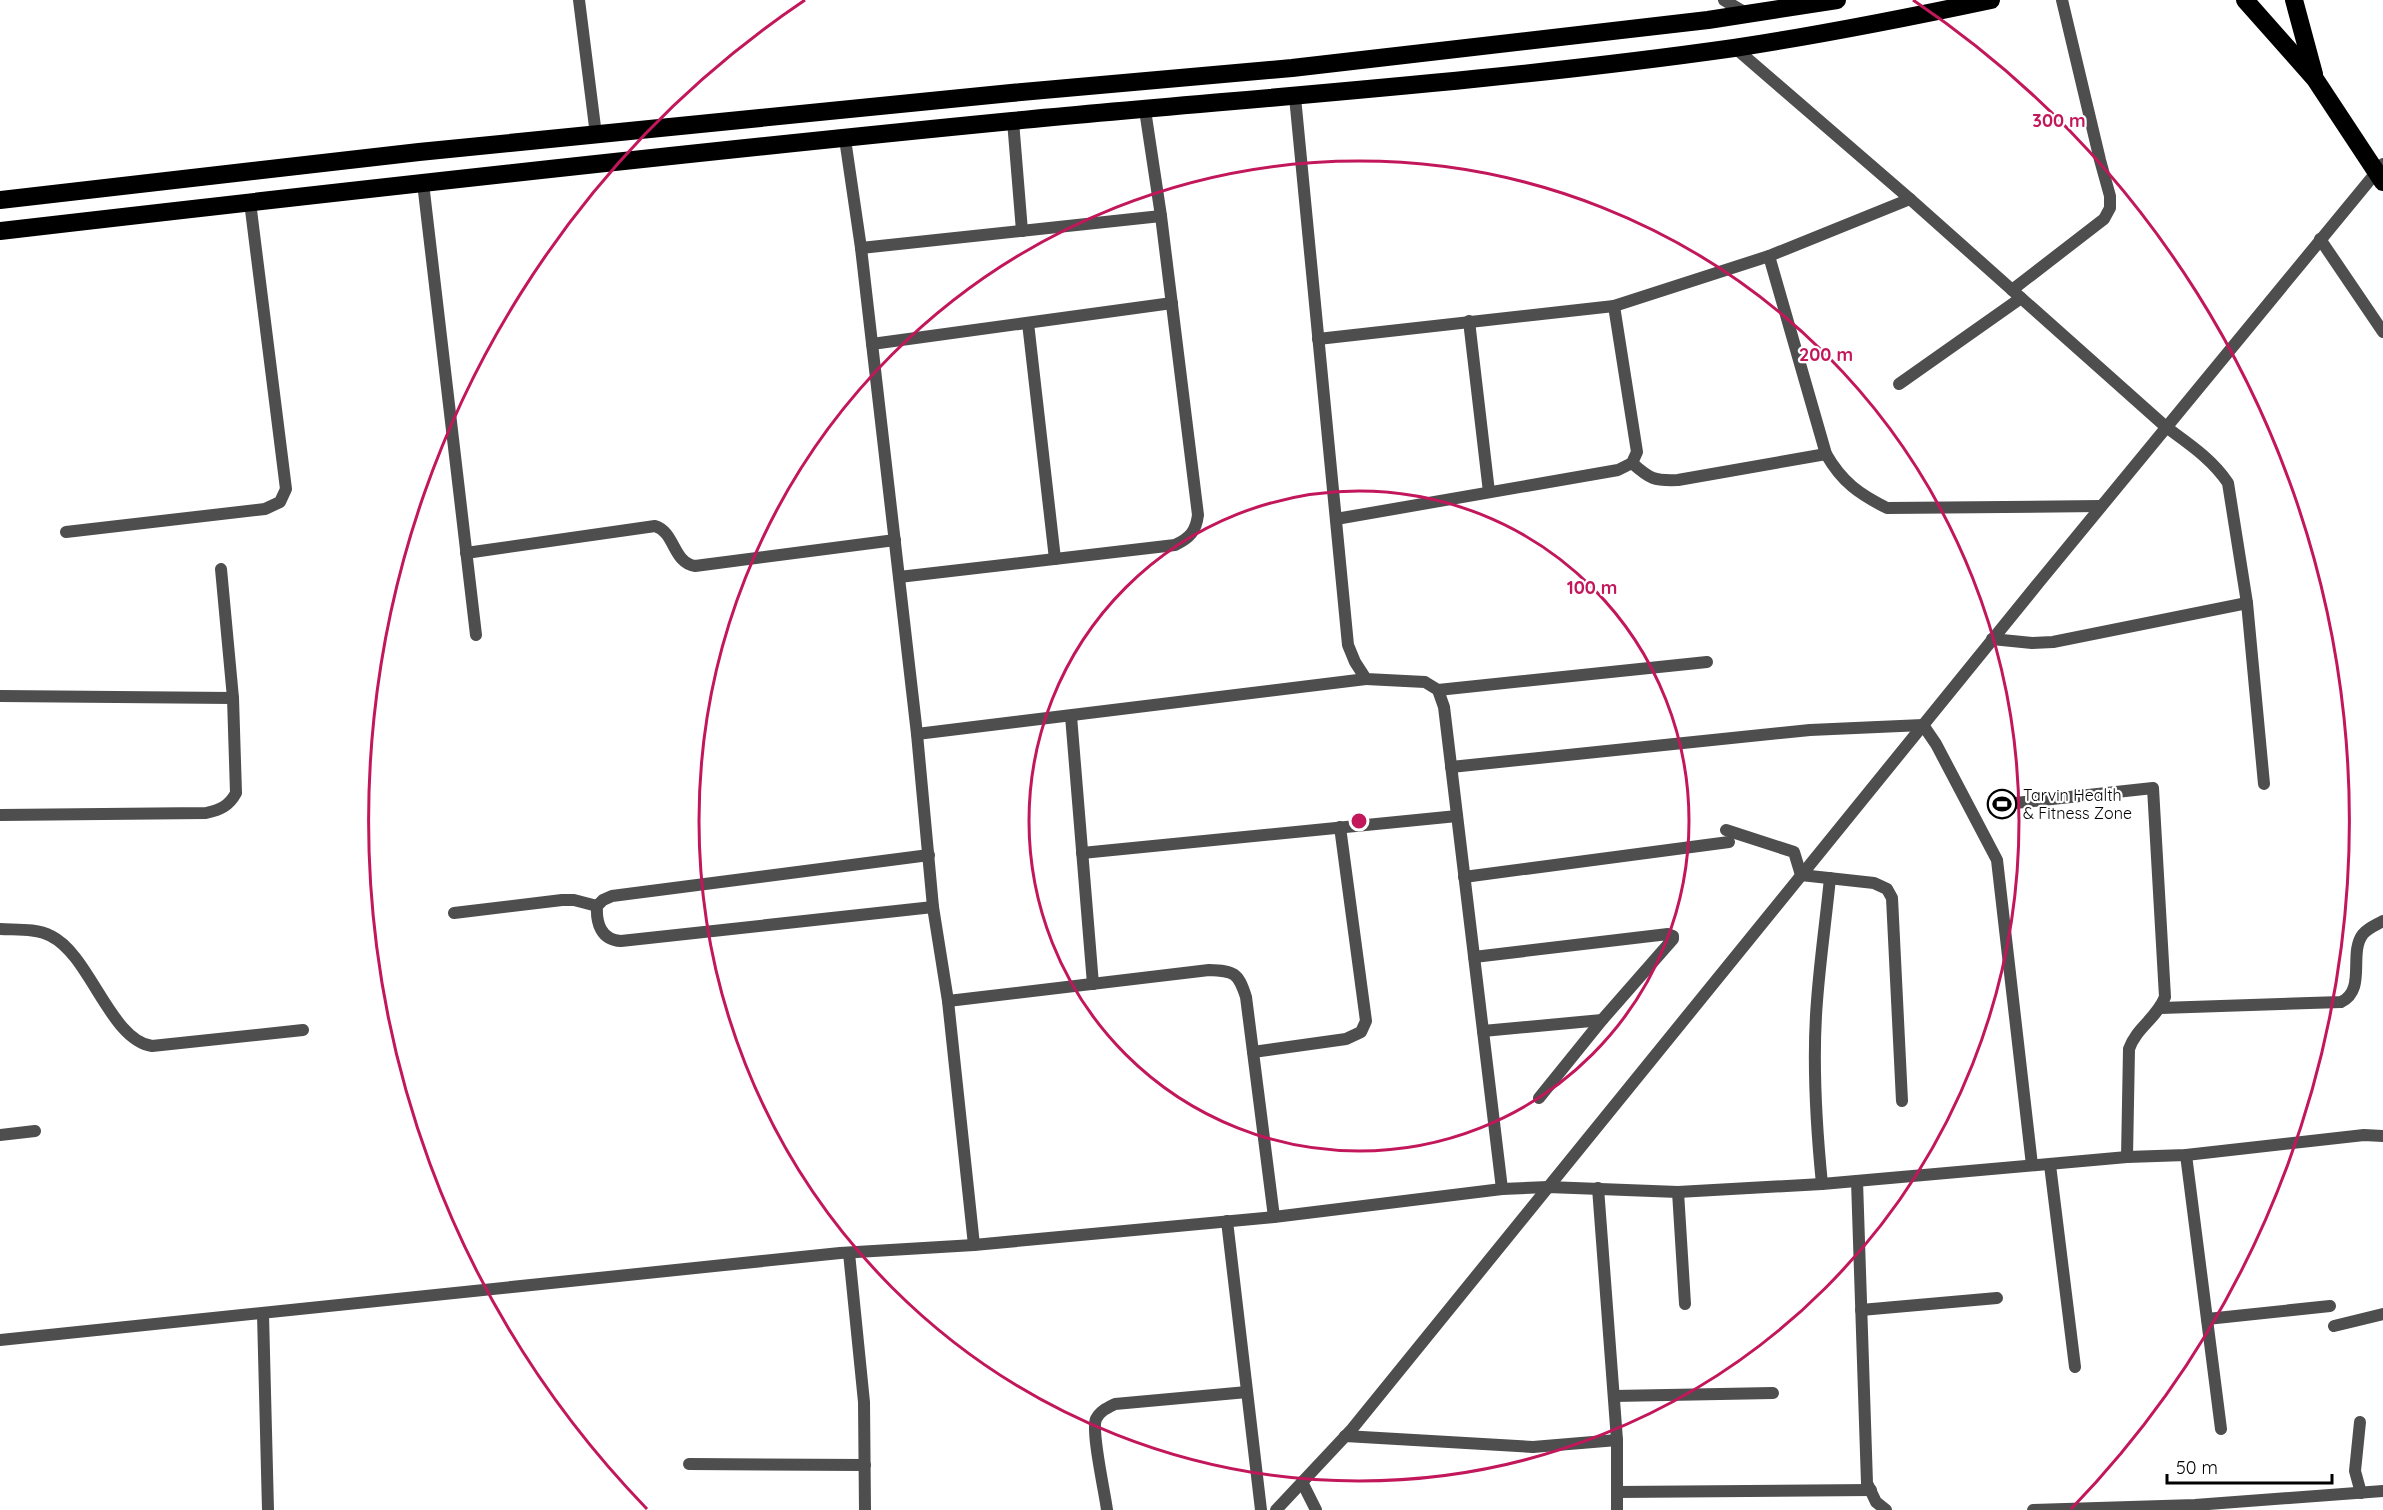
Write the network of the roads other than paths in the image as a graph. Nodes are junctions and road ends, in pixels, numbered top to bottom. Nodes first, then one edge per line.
1 (579, 0) edge
2 (1724, 0) edge
3 (1837, 0) edge
4 (1991, 0) edge
5 (2062, 0) edge
6 (2245, 0) edge
7 (2294, 0) edge
8 (1749, 15) junction
9 (1734, 47) junction
10 (2315, 79) junction
11 (1295, 97) junction
12 (1145, 110) junction
13 (1013, 121) junction
14 (596, 135) junction
15 (845, 139) junction
16 (2381, 173) edge
17 (423, 183) junction
18 (1910, 199) junction
19 (0, 200) edge
20 (250, 202) junction
21 (1161, 216) junction
22 (0, 231) edge
23 (1022, 231) junction
24 (2320, 239) junction
25 (861, 248) junction
26 (1769, 256) junction
27 (2017, 294) junction
28 (1172, 303) junction
29 (1614, 306) junction
30 (1469, 321) junction
31 (1029, 323) junction
32 (2383, 333) edge
33 (1318, 339) junction
34 (872, 344) junction
35 (1899, 384) dead end
36 (2166, 427) junction
37 (1826, 454) junction
38 (1632, 463) junction
39 (1489, 492) junction
40 (2101, 506) junction
41 (1336, 519) junction
42 (66, 532) dead end
43 (894, 540) junction
44 (466, 553) junction
45 (1055, 559) junction
46 (221, 569) dead end
47 (899, 576) junction
48 (2247, 603) junction
49 (476, 635) dead end
50 (1992, 639) junction
51 (1707, 662) dead end
52 (1366, 679) junction
53 (1438, 690) junction
54 (0, 696) edge
55 (232, 698) junction
56 (1071, 716) junction
57 (1923, 725) junction
58 (917, 734) junction
59 (1451, 767) junction
60 (2264, 783) dead end
61 (2015, 803) dead end
62 (0, 815) edge
63 (1457, 816) junction
64 (1340, 827) junction
65 (1726, 830) dead end
66 (1729, 842) dead end
67 (1082, 853) junction
68 (929, 855) junction
69 (1801, 875) junction
70 (1464, 877) junction
71 (1830, 878) junction
72 (597, 906) junction
73 (933, 907) junction
74 (454, 913) dead end
75 (2383, 921) edge
76 (0, 929) edge
77 (1474, 957) junction
78 (1093, 984) junction
79 (948, 1001) junction
80 (2161, 1008) junction
81 (1602, 1020) junction
82 (303, 1030) dead end
83 (1483, 1031) junction
84 (1253, 1052) junction
85 (1539, 1098) dead end
86 (1902, 1101) dead end
87 (34, 1131) dead end
88 (0, 1135) edge
89 (2383, 1136) edge
90 (2186, 1155) junction
91 (2127, 1157) junction
92 (2031, 1165) junction
93 (2050, 1165) junction
94 (1857, 1181) junction
95 (1822, 1184) junction
96 (1548, 1187) junction
97 (1598, 1188) junction
98 (1502, 1189) junction
99 (1678, 1192) junction
100 (1274, 1216) junction
101 (1227, 1221) junction
102 (974, 1245) junction
103 (849, 1253) junction
104 (1996, 1298) dead end
105 (1685, 1304) dead end
106 (2330, 1306) dead end
107 (1861, 1310) junction
108 (263, 1314) junction
109 (2383, 1314) edge
110 (2207, 1319) junction
111 (2334, 1326) dead end
112 (0, 1340) edge
113 (2075, 1367) dead end
114 (1247, 1392) junction
115 (1773, 1394) dead end
116 (1614, 1396) junction
117 (2360, 1422) dead end
118 (2221, 1429) dead end
119 (1345, 1436) junction
120 (1617, 1440) junction
121 (689, 1464) dead end
122 (865, 1465) junction
123 (1302, 1482) junction
124 (1870, 1490) junction
125 (2383, 1491) edge
126 (1617, 1492) junction
127 (2361, 1492) junction
128 (2174, 1508) edge
129 (1882, 1509) edge
130 (268, 1510) edge
131 (866, 1510) edge
132 (1107, 1510) edge
133 (1261, 1510) edge
134 (1276, 1510) edge
135 (1316, 1510) edge
136 (1617, 1510) edge
137 (2034, 1510) edge

1 - 14 street
2 - 8 street
3 - 8 highway
4 - 9 highway
5 - 27 street
6 - 10 highway
7 - 10 highway
8 - 14 highway
9 - 11 highway
9 - 18 street
10 - 16 highway
11 - 12 highway
11 - 33 street
12 - 13 highway
12 - 21 street
13 - 15 highway
13 - 23 street
14 - 19 highway
15 - 17 highway
15 - 25 street
16 - 24 street
17 - 20 highway
17 - 44 street
18 - 26 street
18 - 27 street
20 - 22 highway
20 - 42 street
21 - 23 street
21 - 28 street
23 - 25 street
24 - 32 street
24 - 36 street
25 - 34 street
26 - 29 street
26 - 37 street
27 - 35 street
27 - 36 street
28 - 31 street
28 - 45 street
29 - 30 street
29 - 38 street
30 - 33 street
30 - 39 street
31 - 34 street
31 - 45 street
33 - 41 street
34 - 43 street
36 - 40 street
36 - 48 street
37 - 38 street
37 - 40 street
38 - 39 street
39 - 41 street
40 - 50 street
41 - 52 street
43 - 44 street
43 - 47 street
44 - 49 street
45 - 47 street
46 - 55 street
47 - 58 street
48 - 50 street
48 - 60 street
50 - 57 street
51 - 53 street
52 - 53 street
52 - 56 street
53 - 59 street
54 - 55 street
55 - 62 street
56 - 58 street
56 - 67 street
57 - 59 street
57 - 69 street
57 - 92 street
58 - 68 street
59 - 63 street
61 - 80 street
63 - 64 street
63 - 70 street
64 - 67 street
64 - 84 street
65 - 69 street
66 - 70 street
67 - 78 street
68 - 72 street
68 - 73 street
69 - 71 street
69 - 96 street
70 - 77 street
71 - 86 street
71 - 95 street
72 - 73 street
72 - 74 street
73 - 79 street
75 - 80 street
76 - 82 street
77 - 81 street
77 - 83 street
78 - 79 street
78 - 84 street
79 - 102 street
80 - 91 street
81 - 83 street
81 - 85 street
83 - 98 street
84 - 100 street
87 - 88 street
89 - 90 street
90 - 91 street
90 - 110 street
91 - 93 street
92 - 93 street
92 - 94 street
93 - 113 street
94 - 95 street
94 - 107 street
95 - 99 street
96 - 97 street
96 - 98 street
96 - 119 street
97 - 99 street
97 - 116 street
98 - 100 street
99 - 105 street
100 - 101 street
101 - 102 street
101 - 114 street
102 - 103 street
103 - 108 street
103 - 122 street
104 - 107 street
106 - 110 street
107 - 124 street
108 - 112 street
108 - 130 street
109 - 111 street
110 - 118 street
114 - 132 street
114 - 133 street
115 - 116 street
116 - 120 street
117 - 127 street
119 - 120 street
119 - 123 street
120 - 126 street
121 - 122 street
122 - 131 street
123 - 134 street
123 - 135 street
124 - 126 street
124 - 129 street
125 - 127 street
126 - 136 street
127 - 128 street
128 - 137 street

